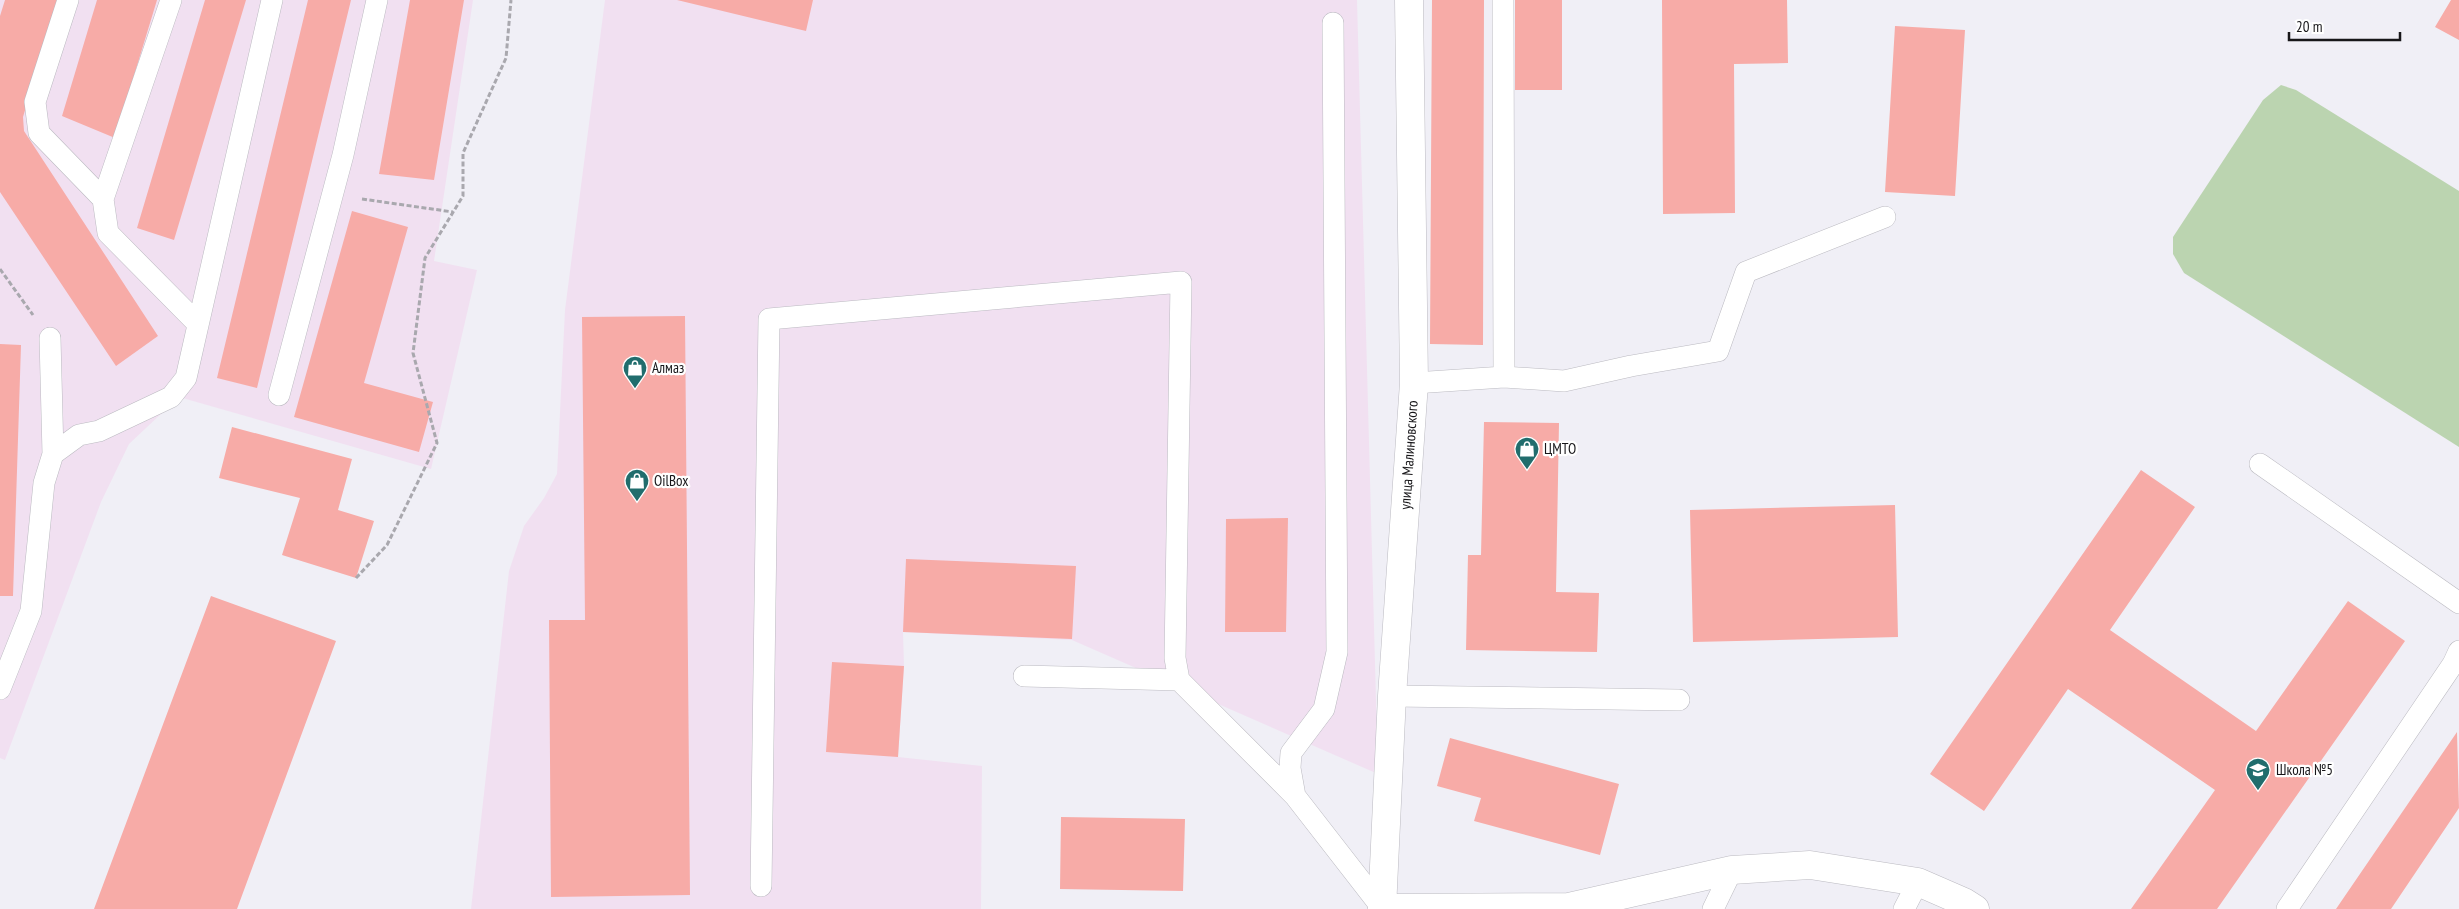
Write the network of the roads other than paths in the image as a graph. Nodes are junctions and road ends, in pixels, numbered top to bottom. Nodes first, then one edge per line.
1 (68, 0) edge
2 (171, 0) edge
3 (272, 0) edge
4 (377, 0) edge
5 (1409, 0) edge
6 (1503, 0) edge
7 (1333, 23) dead end
8 (103, 199) junction
9 (1885, 217) dead end
10 (198, 324) junction
11 (50, 338) road end
12 (1504, 377) junction
13 (1414, 384) junction
14 (279, 395) dead end
15 (53, 454) junction
16 (2260, 464) dead end
17 (2459, 603) edge
18 (2459, 651) edge
19 (1024, 676) dead end
20 (1179, 680) junction
21 (0, 689) edge
22 (1392, 696) junction
23 (1679, 700) dead end
24 (1295, 796) junction
25 (1732, 870) junction
26 (1918, 882) junction
27 (761, 886) dead end
28 (1382, 908) edge
29 (1713, 909) edge
30 (1904, 909) edge
31 (1975, 909) edge
32 (2287, 909) edge

1 - 8 lane
2 - 8 lane
3 - 10 lane
4 - 14 lane
5 - 13 street, улица Малиновского
6 - 12 lane
7 - 24 lane
8 - 10 lane
9 - 12 lane
10 - 15 lane
11 - 15 lane
12 - 13 lane
13 - 22 street, улица Малиновского
15 - 21 lane
16 - 17 lane
18 - 32 lane
19 - 20 lane
20 - 24 lane
20 - 27 lane
22 - 23 lane
22 - 28 street, улица Малиновского
24 - 28 lane
25 - 26 street
25 - 28 street
25 - 29 lane
26 - 30 lane
26 - 31 street

